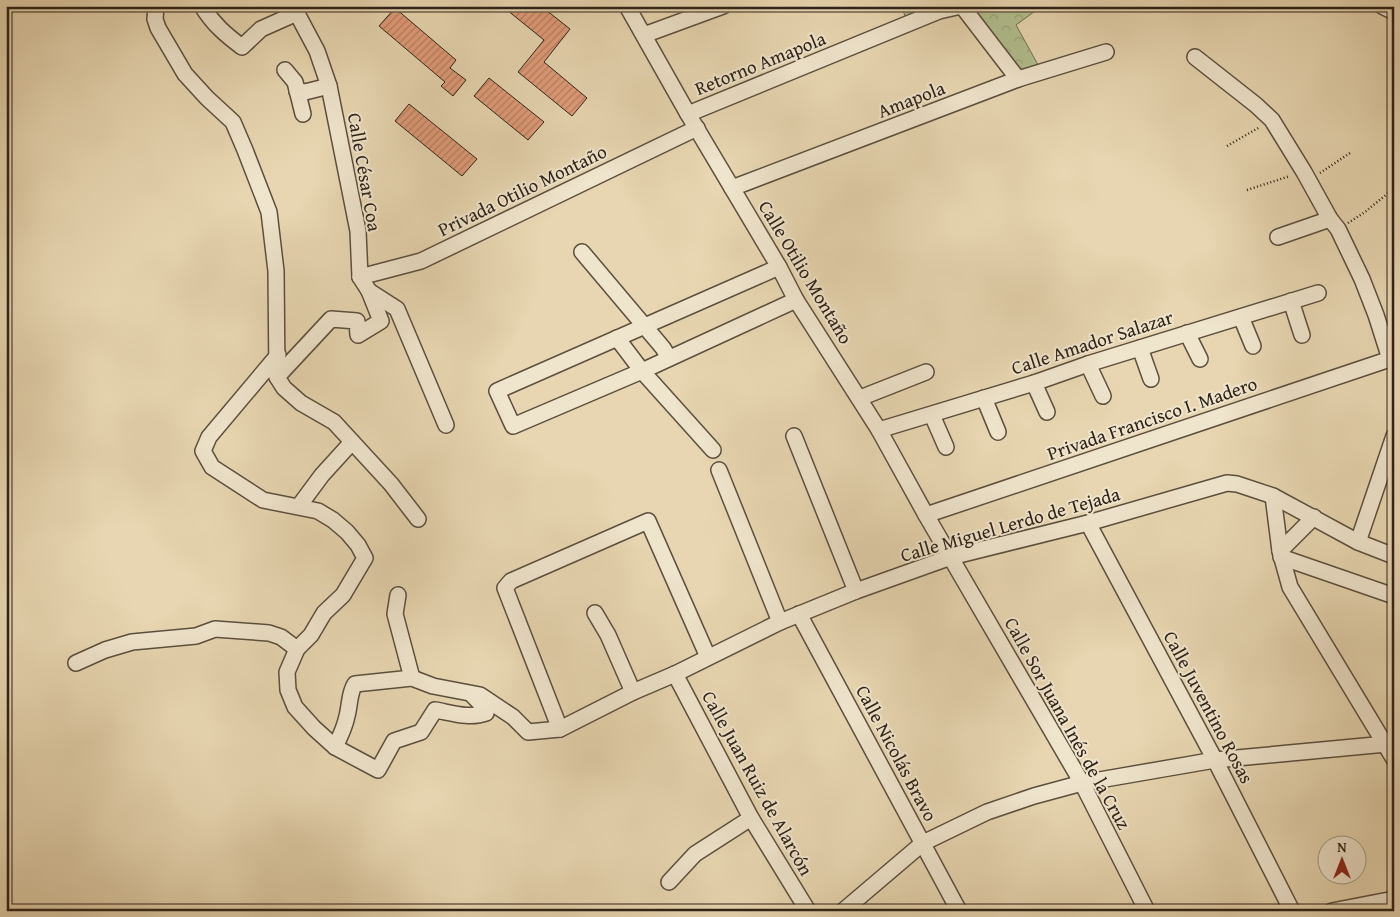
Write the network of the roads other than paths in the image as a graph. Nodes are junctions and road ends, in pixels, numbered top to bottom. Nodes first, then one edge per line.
1 (156, 6) edge
2 (202, 6) edge
3 (627, 6) edge
4 (724, 6) edge
5 (961, 6) edge
6 (1382, 6) edge
7 (295, 9) edge
8 (1394, 12) edge
9 (644, 34) junction
10 (1106, 52) dead end
11 (1195, 57) dead end
12 (285, 70) dead end
13 (1018, 79) junction
14 (329, 86) junction
15 (297, 91) junction
16 (303, 114) dead end
17 (688, 114) junction
18 (697, 128) junction
19 (732, 188) junction
20 (1334, 224) junction
21 (1278, 237) dead end
22 (582, 252) dead end
23 (780, 267) junction
24 (360, 277) junction
25 (369, 291) junction
26 (1318, 293) dead end
27 (796, 300) junction
28 (1291, 300) junction
29 (1241, 317) junction
30 (644, 326) junction
31 (1187, 333) junction
32 (1302, 335) dead end
33 (617, 338) junction
34 (1253, 346) dead end
35 (1140, 348) junction
36 (278, 354) junction
37 (670, 358) junction
38 (1200, 359) dead end
39 (1088, 364) junction
40 (642, 370) junction
41 (926, 372) dead end
42 (277, 377) junction
43 (1151, 379) dead end
44 (1034, 383) junction
45 (1103, 396) dead end
46 (860, 398) junction
47 (984, 398) junction
48 (1047, 412) dead end
49 (932, 415) junction
50 (446, 424) dead end
51 (880, 430) junction
52 (998, 432) dead end
53 (794, 436) dead end
54 (1394, 436) edge
55 (352, 442) junction
56 (946, 447) dead end
57 (713, 450) dead end
58 (719, 470) dead end
59 (1273, 496) junction
60 (299, 506) junction
61 (926, 515) junction
62 (1314, 517) junction
63 (418, 520) dead end
64 (1088, 524) junction
65 (1358, 542) junction
66 (1281, 554) junction
67 (1394, 556) edge
68 (951, 557) junction
69 (856, 591) junction
70 (398, 595) dead end
71 (1394, 596) edge
72 (595, 613) dead end
73 (799, 614) junction
74 (780, 622) junction
75 (297, 649) junction
76 (708, 657) junction
77 (76, 663) dead end
78 (675, 674) junction
79 (412, 678) junction
80 (470, 692) junction
81 (633, 692) junction
82 (560, 729) junction
83 (1390, 742) edge
84 (335, 747) junction
85 (1394, 759) edge
86 (1216, 760) junction
87 (1082, 783) junction
88 (751, 818) junction
89 (923, 843) junction
90 (669, 882) dead end
91 (1394, 899) edge
92 (808, 911) edge
93 (843, 911) edge
94 (959, 911) edge
95 (1147, 911) edge
96 (1292, 911) edge
97 (1332, 911) edge

1 - 36 street
2 - 7 street
3 - 9 street, Calle Otilio Montaño
4 - 9 street
5 - 13 street
5 - 17 street, Retorno Amapola
6 - 8 street
7 - 14 street, Calle César Coa
9 - 17 street, Calle Otilio Montaño
10 - 13 street, Amapola
11 - 20 street
12 - 15 street
13 - 19 street, Amapola
14 - 15 street
14 - 24 street, Calle César Coa
15 - 16 street
17 - 18 street, Calle Otilio Montaño
18 - 19 street, Calle Otilio Montaño
18 - 24 street, Privada Otilio Montaño
19 - 23 street, Calle Otilio Montaño
20 - 21 street
20 - 61 street, Privada Francisco I. Madero
22 - 30 street
23 - 27 street, Calle Otilio Montaño
23 - 30 street
24 - 25 street
25 - 42 street
25 - 50 street
26 - 28 street, Calle Amador Salazar
27 - 37 street
27 - 46 street, Calle Otilio Montaño
28 - 29 street, Calle Amador Salazar
28 - 32 street
29 - 31 street, Calle Amador Salazar
29 - 34 street
30 - 33 street
30 - 37 street
31 - 35 street, Calle Amador Salazar
31 - 38 street
33 - 40 street
33 - 40 street
35 - 39 street, Calle Amador Salazar
35 - 43 street
36 - 42 street
36 - 60 street
37 - 40 street
39 - 44 street, Calle Amador Salazar
39 - 45 street
40 - 57 street
41 - 46 street
42 - 55 street
44 - 47 street, Calle Amador Salazar
44 - 48 street
46 - 51 street, Calle Otilio Montaño
47 - 49 street, Calle Amador Salazar
47 - 52 street
49 - 51 street, Calle Amador Salazar
49 - 56 street
51 - 61 street, Calle Otilio Montaño
53 - 69 street
54 - 65 street
55 - 60 street
55 - 63 street
58 - 74 street
59 - 62 street, Calle Miguel Lerdo de Tejada
59 - 64 street, Calle Miguel Lerdo de Tejada
59 - 66 street
60 - 75 street
61 - 68 street, Calle Otilio Montaño
62 - 65 street, Calle Miguel Lerdo de Tejada
62 - 66 street
64 - 68 street, Calle Miguel Lerdo de Tejada
64 - 86 street, Calle Juventino Rosas
65 - 67 street, Calle Miguel Lerdo de Tejada
66 - 71 street
66 - 83 street
68 - 69 street, Calle Miguel Lerdo de Tejada
68 - 87 street, Calle Sor Juana Inés de la Cruz
69 - 73 street, Calle Miguel Lerdo de Tejada
70 - 79 street
72 - 81 street
73 - 74 street, Calle Miguel Lerdo de Tejada
73 - 89 street, Calle Nicolás Bravo
74 - 76 street, Calle Miguel Lerdo de Tejada
75 - 77 street
75 - 84 street
76 - 78 street, Calle Miguel Lerdo de Tejada
76 - 82 street
78 - 81 street, Calle Miguel Lerdo de Tejada
78 - 88 street, Calle Juan Ruiz de Alarcón
79 - 80 street
79 - 84 street
80 - 82 street
80 - 84 street
81 - 82 street, Calle Miguel Lerdo de Tejada
83 - 85 street
83 - 86 street
86 - 87 street
86 - 96 street, Calle Juventino Rosas
87 - 89 street
87 - 95 street, Calle Sor Juana Inés de la Cruz
88 - 90 street
88 - 92 street, Calle Juan Ruiz de Alarcón
89 - 93 street
89 - 94 street, Calle Nicolás Bravo
91 - 97 street

